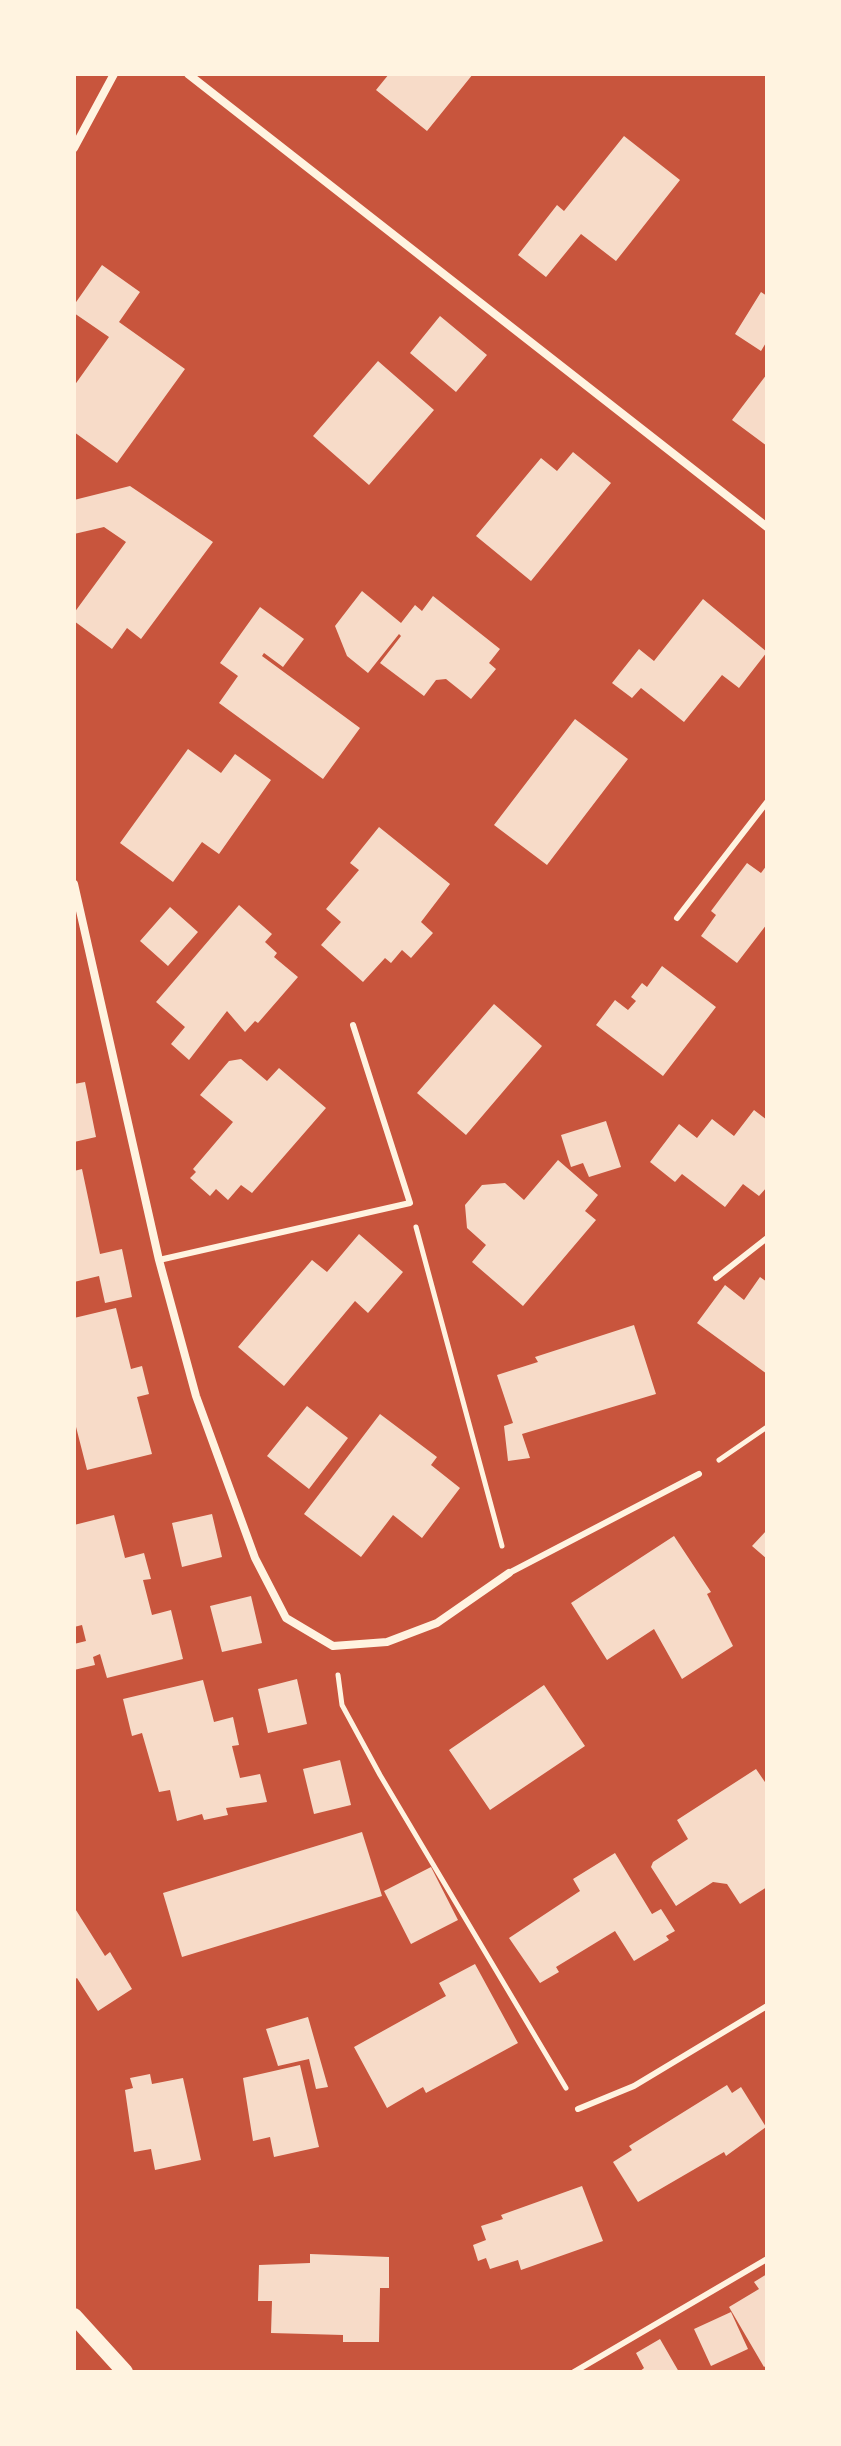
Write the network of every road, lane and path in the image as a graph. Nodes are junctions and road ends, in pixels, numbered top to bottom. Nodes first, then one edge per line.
1 (114, 74) edge
2 (188, 74) edge
3 (74, 148) edge
4 (767, 527) edge
5 (767, 802) edge
6 (74, 884) edge
7 (677, 918) dead end
8 (353, 1025) dead end
9 (410, 1203) junction
10 (767, 1238) edge
11 (159, 1260) junction
12 (716, 1278) dead end
13 (767, 1427) edge
14 (699, 1474) joint
15 (509, 1573) junction
16 (333, 1646) junction
17 (767, 2006) edge
18 (578, 2109) joint
19 (767, 2259) edge
20 (74, 2316) edge
21 (125, 2372) edge
22 (574, 2372) edge

1 - 3 street
2 - 4 street
5 - 7 lane
6 - 11 street
8 - 9 lane
9 - 11 lane
9 - 15 path
10 - 12 lane
11 - 16 street
13 - 14 path
14 - 15 lane
15 - 16 street
16 - 18 path
17 - 18 lane
19 - 22 lane
20 - 21 main road

